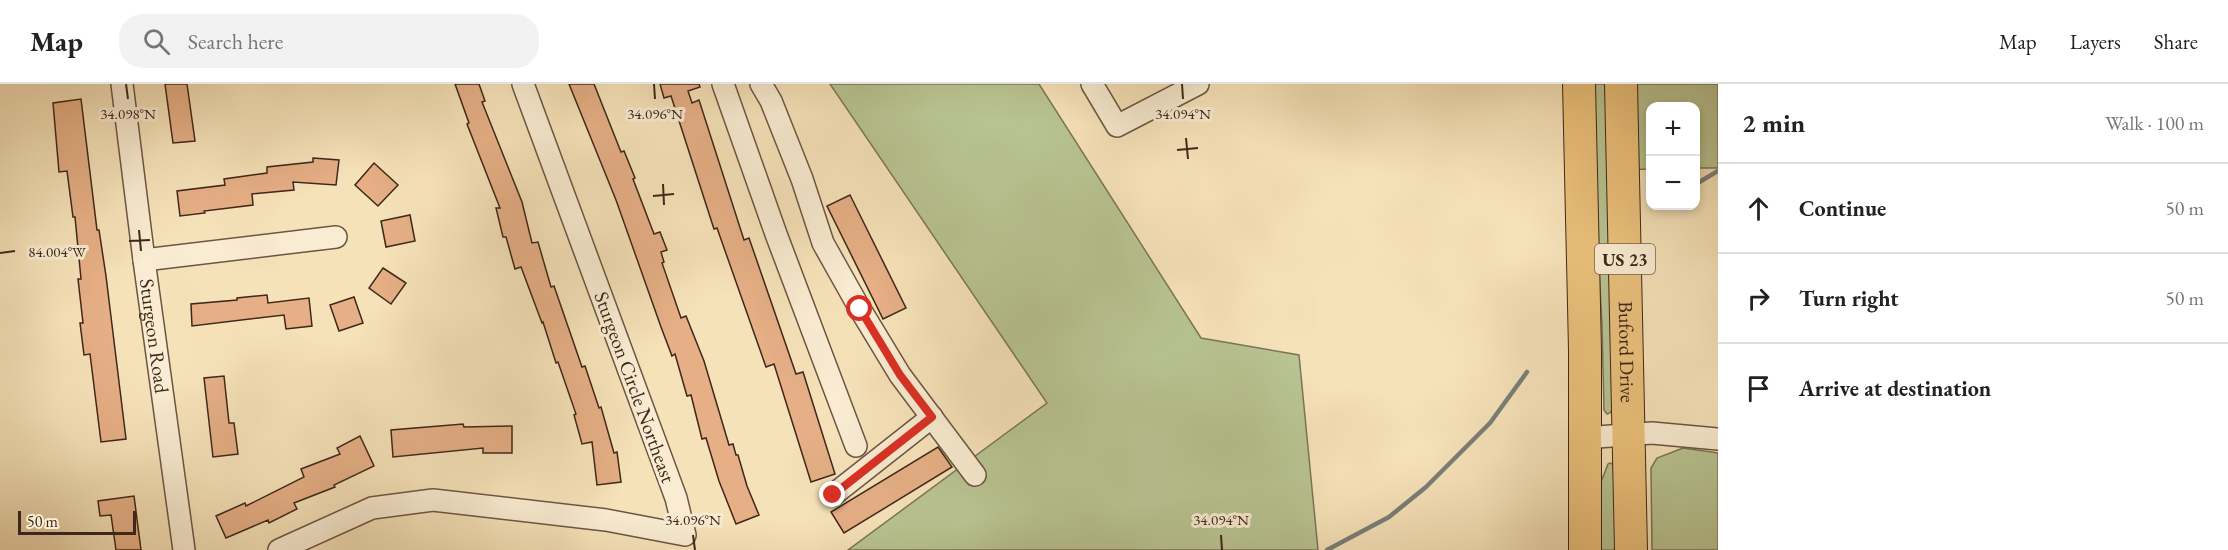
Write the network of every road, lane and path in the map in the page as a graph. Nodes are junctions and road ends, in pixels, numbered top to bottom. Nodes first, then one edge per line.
1 (122, 84) edge
2 (523, 84) edge
3 (723, 84) edge
4 (761, 84) edge
5 (1092, 84) edge
6 (1198, 84) edge
7 (1579, 84) edge
8 (1621, 84) edge
9 (336, 237) dead end
10 (144, 260) junction
11 (932, 417) junction
12 (1629, 433) junction
13 (1584, 438) junction
14 (1718, 440) edge
15 (856, 446) dead end
16 (975, 475) dead end
17 (833, 495) dead end
18 (184, 550) edge
19 (279, 550) edge
20 (1585, 550) edge
21 (1631, 550) edge

1 - 10 street, Sturgeon Road
2 - 19 street, Sturgeon Circle Northeast
3 - 15 street
4 - 11 street
5 - 6 street
7 - 13 highway, US 23
8 - 12 highway, Buford Drive / US 23
9 - 10 street
10 - 18 street, Sturgeon Road
11 - 16 street
11 - 17 street
12 - 13 street
12 - 14 street
12 - 21 highway, Buford Drive / US 23
13 - 20 highway, US 23

